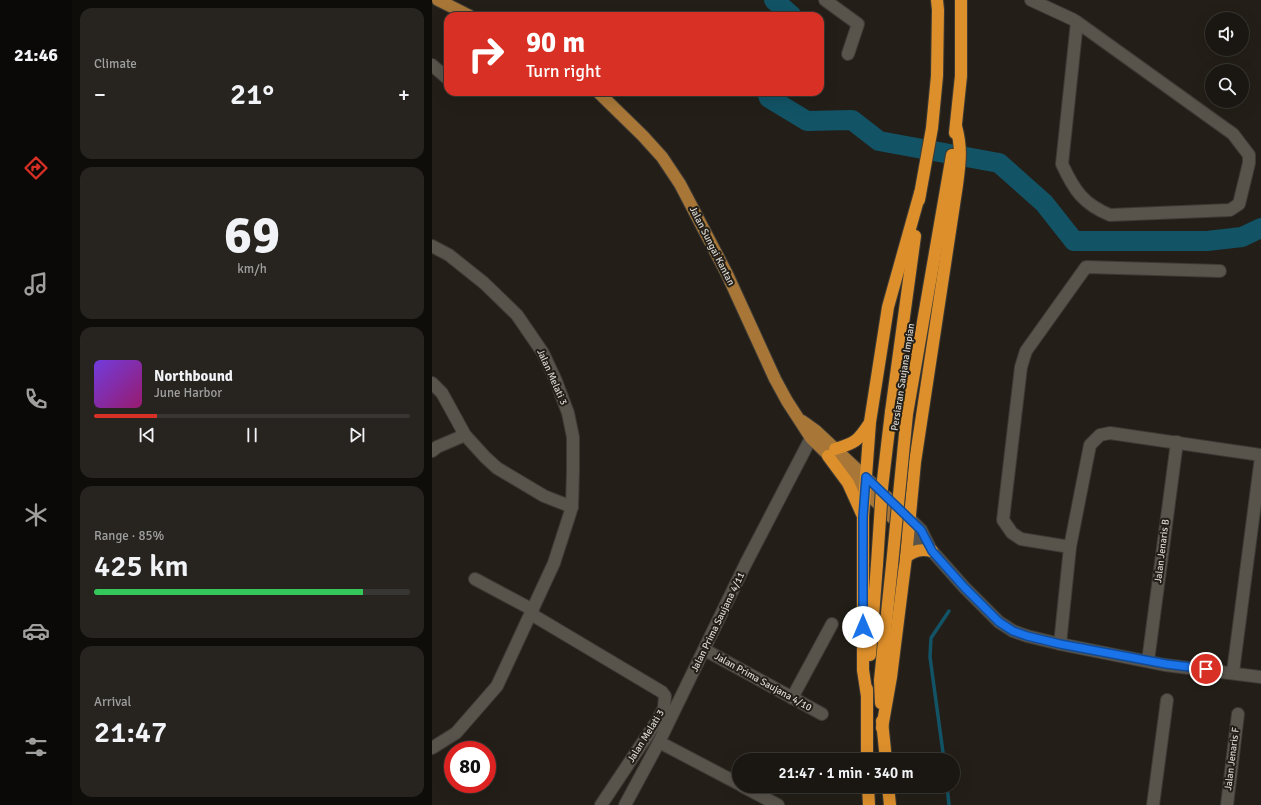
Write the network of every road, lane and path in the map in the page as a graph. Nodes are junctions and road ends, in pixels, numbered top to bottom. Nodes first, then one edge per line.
1 (438, 0) edge
2 (825, 0) edge
3 (937, 0) edge
4 (961, 0) edge
5 (1031, 0) edge
6 (462, 12) edge
7 (1077, 22) junction
8 (848, 54) dead end
9 (432, 65) edge
10 (444, 76) edge
11 (602, 96) edge
12 (956, 126) junction
13 (954, 174) junction
14 (920, 193) junction
15 (432, 246) edge
16 (1220, 271) dead end
17 (432, 383) edge
18 (798, 418) junction
19 (870, 422) junction
20 (465, 435) junction
21 (810, 438) junction
22 (1176, 442) junction
23 (432, 451) edge
24 (832, 452) junction
25 (1261, 456) edge
26 (866, 477) junction
27 (865, 492) junction
28 (572, 507) junction
29 (863, 517) junction
30 (909, 518) junction
31 (908, 533) junction
32 (1070, 547) junction
33 (932, 551) junction
34 (906, 556) junction
35 (476, 579) dead end
36 (532, 612) junction
37 (832, 624) dead end
38 (1060, 644) junction
39 (705, 650) junction
40 (1148, 661) junction
41 (1233, 672) junction
42 (1261, 677) edge
43 (867, 696) junction
44 (792, 698) junction
45 (1166, 700) dead end
46 (822, 714) dead end
47 (1238, 714) dead end
48 (882, 728) junction
49 (659, 742) junction
50 (432, 748) edge
51 (867, 753) edge
52 (885, 753) edge
53 (732, 780) edge
54 (755, 793) edge
55 (868, 793) edge
56 (889, 793) edge
57 (601, 805) edge
58 (625, 805) edge
59 (778, 805) edge
60 (869, 805) edge
61 (890, 805) edge
62 (1153, 805) edge
63 (1226, 805) edge

1 - 6 main road
2 - 8 street
3 - 14 highway, Persiaran Saujana Impian
4 - 12 highway, Persiaran Saujana Impian
5 - 7 street
7 - 7 street
9 - 10 street
11 - 18 main road, Jalan Sungai Kantan
12 - 13 highway, Persiaran Saujana Impian
12 - 13 highway
13 - 30 highway
13 - 48 highway, Persiaran Saujana Impian, bridge
14 - 19 highway
14 - 43 highway, Persiaran Saujana Impian, bridge
15 - 28 street, Jalan Melati 3
16 - 32 street
17 - 20 street
18 - 21 main road, Jalan Sungai Kantan
18 - 24 main road, Jalan Sungai Kantan
19 - 24 highway
19 - 26 highway
20 - 23 street
20 - 28 street
21 - 24 main road, Jalan Sungai Kantan
21 - 39 street, Jalan Prima Saujana 4/11
22 - 25 street
22 - 32 street
22 - 40 street, Jalan Jenaris B
24 - 26 main road, Jalan Sungai Kantan
24 - 27 main road, Jalan Sungai Kantan
24 - 29 highway
25 - 41 street
26 - 27 highway
26 - 30 main road, Jalan Sungai Kantan
27 - 29 highway
27 - 31 main road, Jalan Sungai Kantan
28 - 36 street, Jalan Melati 3
29 - 43 highway
30 - 31 highway
30 - 33 street
31 - 33 street
31 - 34 highway
32 - 38 street
33 - 34 highway
33 - 38 street
34 - 48 highway
35 - 36 street
36 - 50 street, Jalan Melati 3
36 - 57 street, Jalan Melati 3
37 - 44 street
38 - 40 street
39 - 44 street, Jalan Prima Saujana 4/10
39 - 49 street, Jalan Prima Saujana 4/11
40 - 41 street
41 - 42 street
43 - 51 highway, Persiaran Saujana Impian
44 - 46 street, Jalan Prima Saujana 4/10
45 - 62 street
47 - 63 street, Jalan Jenaris F
48 - 52 highway, Persiaran Saujana Impian
49 - 53 street
49 - 58 street, Jalan Prima Saujana 4/11
54 - 59 street
55 - 60 highway
56 - 61 highway

